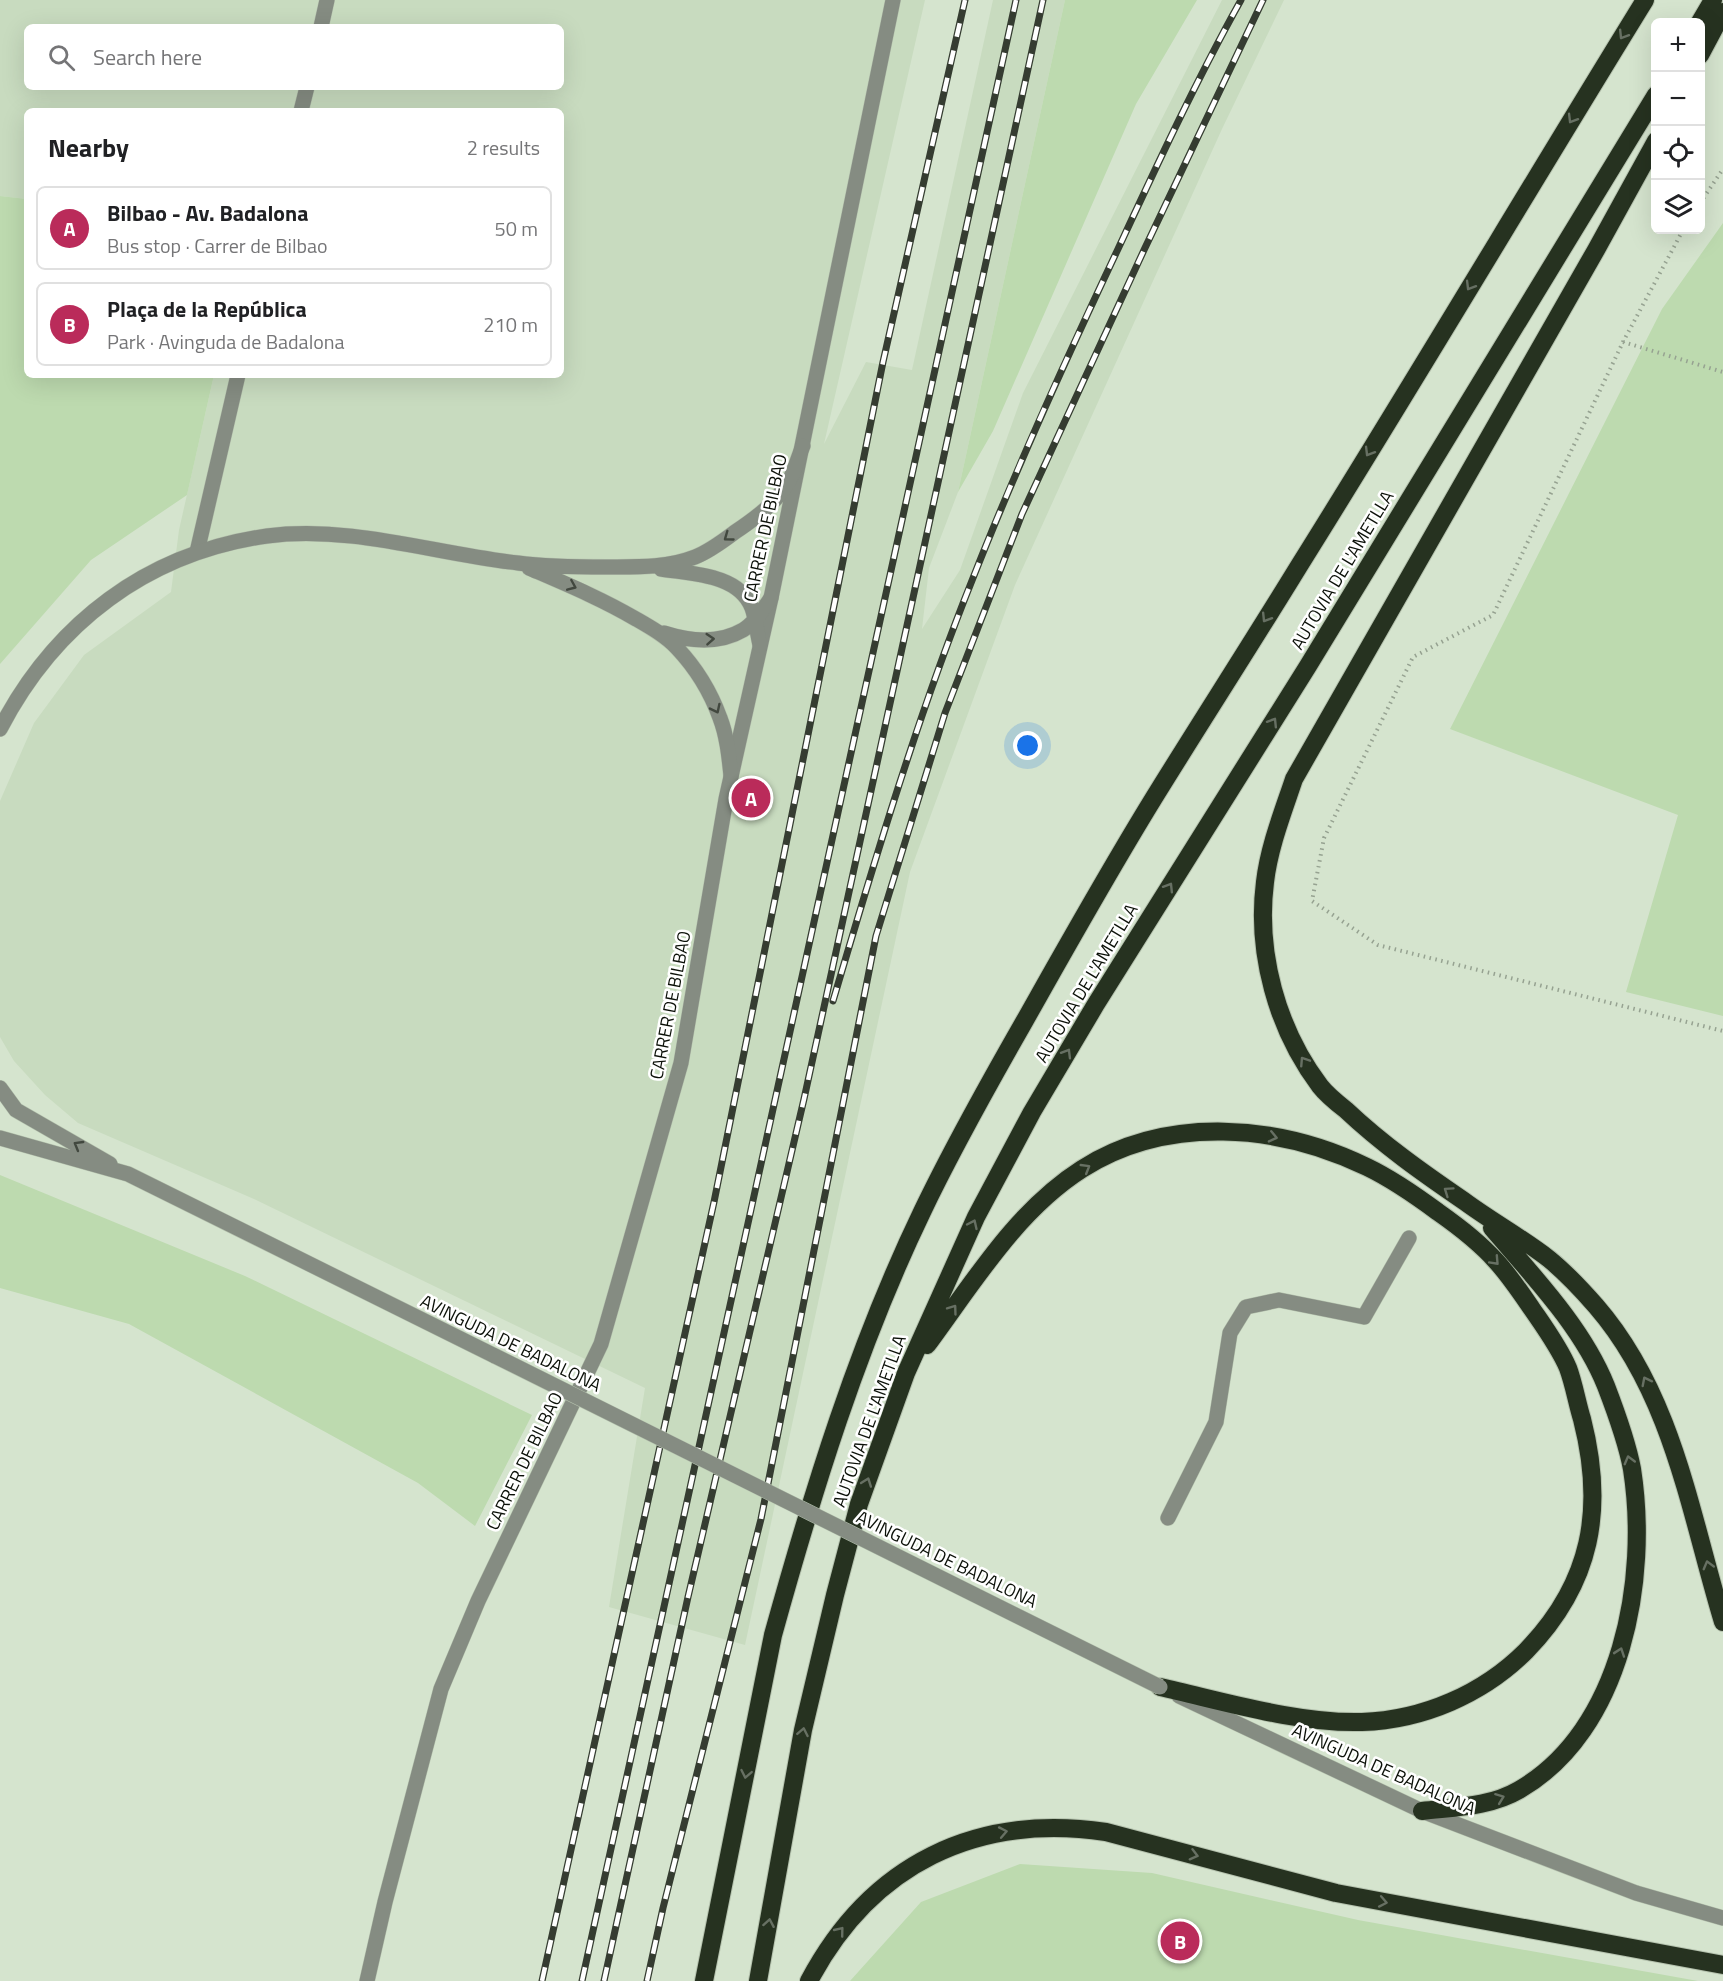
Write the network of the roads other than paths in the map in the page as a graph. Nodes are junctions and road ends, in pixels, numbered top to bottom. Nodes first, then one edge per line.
1 (327, 0) edge
2 (893, 0) edge
3 (1645, 0) edge
4 (1713, 0) edge
5 (1723, 12) edge
6 (1702, 18) edge
7 (322, 24) edge
8 (1705, 47) edge
9 (306, 90) edge
10 (1651, 103) edge
11 (302, 108) edge
12 (1651, 150) edge
13 (237, 378) edge
14 (802, 446) junction
15 (196, 552) junction
16 (518, 563) junction
17 (649, 567) junction
18 (771, 598) junction
19 (755, 620) junction
20 (653, 629) junction
21 (760, 645) junction
22 (0, 729) edge
23 (731, 776) junction
24 (0, 1088) edge
25 (0, 1138) edge
26 (129, 1174) junction
27 (1478, 1211) junction
28 (1409, 1238) dead end
29 (906, 1373) junction
30 (1168, 1518) dead end
31 (1723, 1622) edge
32 (1160, 1687) junction
33 (1422, 1811) junction
34 (1723, 1918) edge
35 (1723, 1965) edge
36 (367, 1981) edge
37 (704, 1981) edge
38 (758, 1981) edge
39 (809, 1981) edge

1 - 7 street
2 - 14 street, CARRER DE BILBAO
3 -> 37 highway
4 - 6 highway
5 - 8 highway
9 - 11 street
29 -> 10 highway, AUTOVIA DE L'AMETLLA
27 -> 12 highway
13 - 15 street
14 -> 17 street
14 - 18 street, CARRER DE BILBAO
15 - 16 street
15 - 22 street
16 - 17 street
16 -> 20 street
17 - 19 street
18 - 19 street
18 - 21 street, CARRER DE BILBAO
20 -> 19 street
19 - 21 street
20 -> 23 street
21 - 23 street, CARRER DE BILBAO
23 - 36 street, CARRER DE BILBAO
26 -> 24 street
25 - 26 street, AVINGUDA DE BADALONA
26 - 32 street, AVINGUDA DE BADALONA, bridge
31 -> 27 highway
33 -> 27 highway
28 - 30 street
29 -> 32 highway
38 -> 29 highway, AUTOVIA DE L'AMETLLA
32 - 33 street, AVINGUDA DE BADALONA
33 - 34 street, AVINGUDA DE BADALONA
39 -> 35 highway

